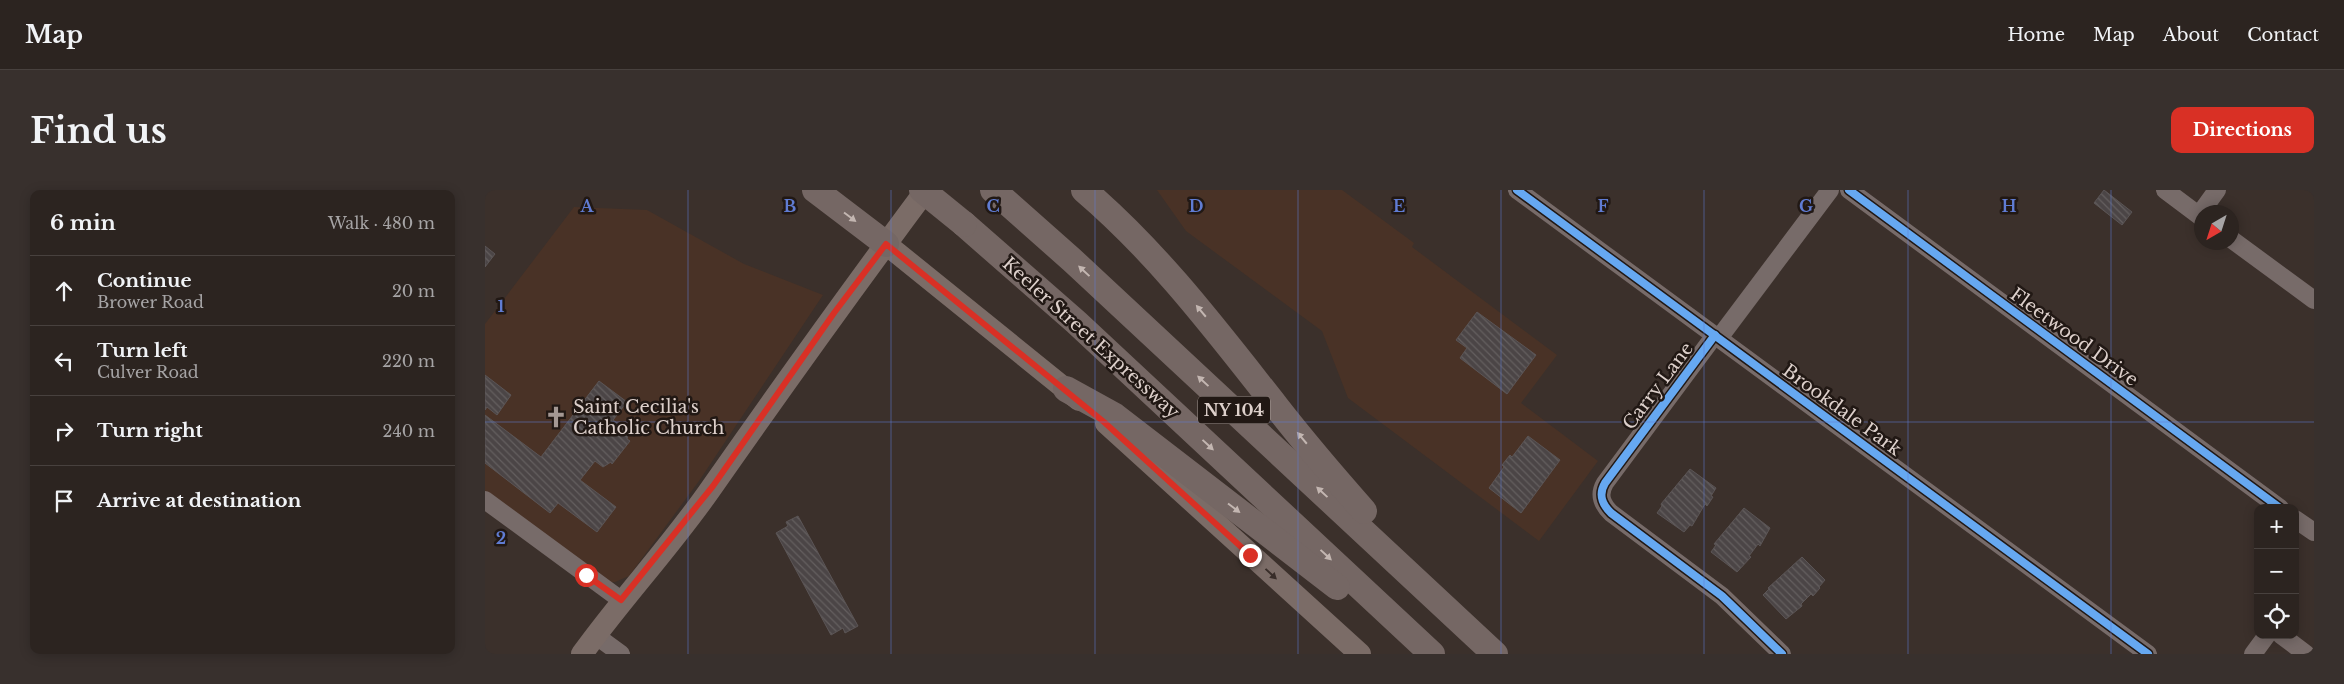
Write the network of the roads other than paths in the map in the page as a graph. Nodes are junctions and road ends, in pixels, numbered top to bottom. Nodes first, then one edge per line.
1 (815, 190) edge
2 (921, 190) edge
3 (926, 190) edge
4 (993, 190) edge
5 (1085, 190) edge
6 (1517, 190) edge
7 (1830, 190) edge
8 (1849, 190) edge
9 (2165, 190) edge
10 (2217, 190) edge
11 (2207, 205) edge
12 (2194, 212) edge
13 (886, 244) junction
14 (2239, 245) edge
15 (2314, 300) edge
16 (1717, 337) junction
17 (1066, 389) junction
18 (485, 500) edge
19 (2276, 504) edge
20 (2299, 522) edge
21 (2314, 532) edge
22 (621, 600) junction
23 (1473, 633) junction
24 (595, 635) junction
25 (2264, 639) edge
26 (2286, 639) edge
27 (582, 654) edge
28 (621, 654) edge
29 (1360, 654) edge
30 (1419, 654) edge
31 (1432, 654) edge
32 (1495, 654) edge
33 (1781, 654) edge
34 (2149, 654) edge
35 (2253, 654) edge
36 (2306, 654) edge

1 -> 13 highway
2 -> 31 highway, Keeler Street Expressway / NY 104, bridge
3 - 13 main road
23 -> 4 highway, NY 104
23 -> 5 highway
6 - 16 street, Brookdale Park
7 - 16 street, Carry Lane
8 - 19 street, Fleetwood Drive
9 - 12 street
10 - 11 street
13 - 17 main road
13 - 22 main road
14 - 15 street
16 - 33 street, Carry Lane
16 - 34 street, Brookdale Park
17 -> 29 main road
17 -> 30 highway
18 - 22 street
20 - 21 street
22 - 24 main road
23 - 32 highway, NY 104
24 - 27 main road
24 - 28 street
25 - 35 street
26 - 36 street

